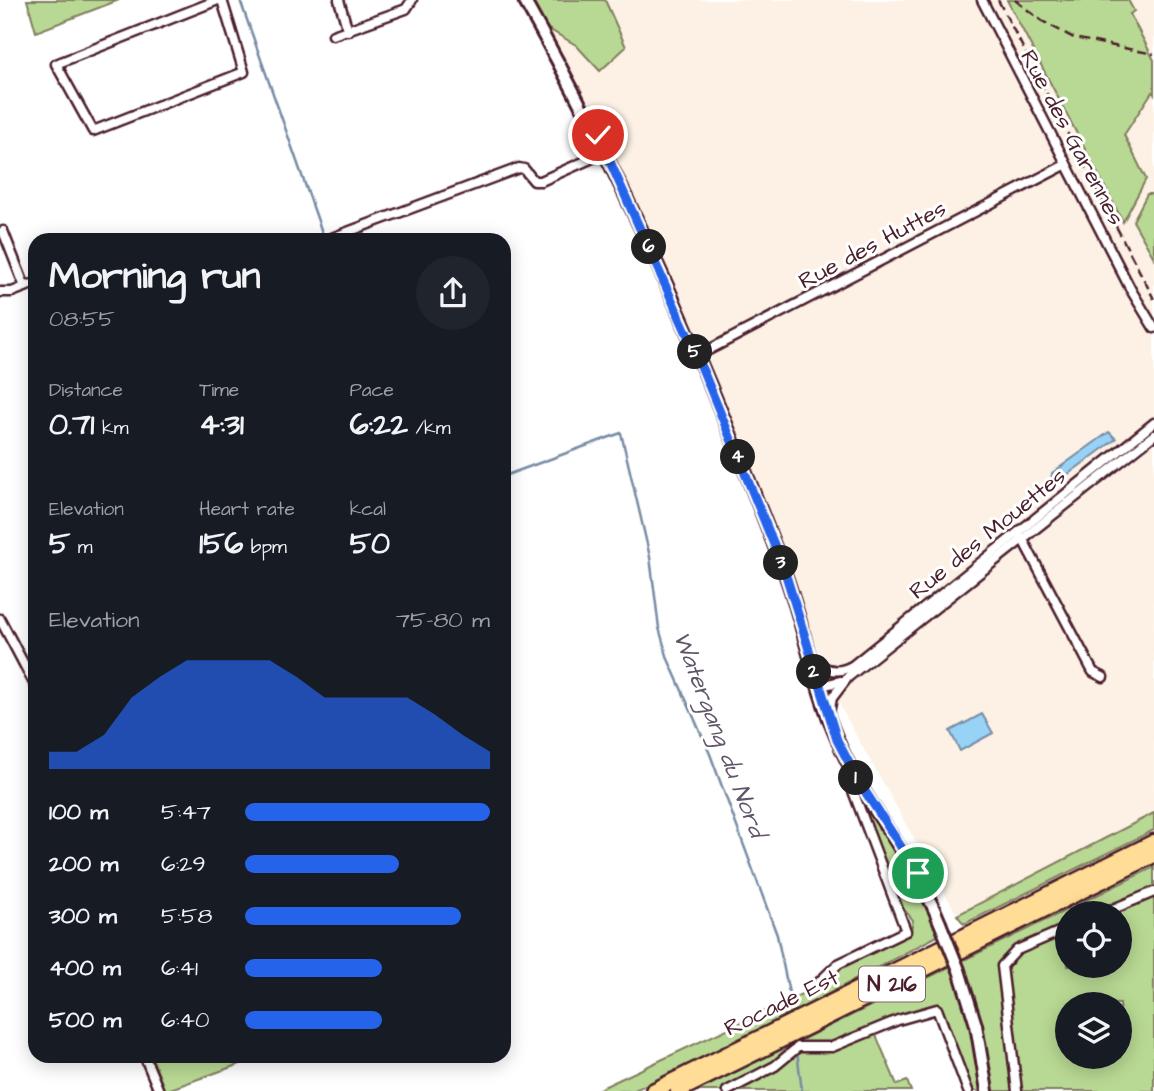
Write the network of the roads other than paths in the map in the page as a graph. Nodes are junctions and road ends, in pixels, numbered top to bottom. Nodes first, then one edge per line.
1 (220, 0) edge
2 (339, 0) edge
3 (412, 0) edge
4 (524, 0) edge
5 (982, 0) edge
6 (348, 31) junction
7 (333, 35) dead end
8 (606, 152) junction
9 (1065, 164) junction
10 (2, 231) dead end
11 (343, 233) edge
12 (26, 287) joint
13 (0, 292) edge
14 (1154, 328) edge
15 (697, 356) junction
16 (1154, 423) edge
17 (1154, 435) edge
18 (1021, 536) junction
19 (0, 619) edge
20 (3, 631) edge
21 (809, 653) junction
22 (28, 673) edge
23 (815, 674) junction
24 (845, 674) junction
25 (1102, 677) dead end
26 (825, 685) junction
27 (822, 698) junction
28 (829, 720) junction
29 (855, 776) junction
30 (1154, 839) edge
31 (1154, 855) edge
32 (1154, 892) edge
33 (1132, 901) edge
34 (1055, 934) edge
35 (810, 991) dead end
36 (147, 1063) edge
37 (159, 1091) edge
38 (653, 1091) edge
39 (678, 1091) edge
40 (727, 1091) edge
41 (968, 1091) edge
42 (987, 1091) edge
43 (1017, 1091) edge

1 - 1 street
2 - 6 street
3 - 6 street
4 - 8 main road
5 - 9 street, Rue des Garennes
6 - 7 street
8 - 11 street
8 - 15 main road
9 - 14 street, Rue des Garennes
9 - 15 street, Rue des Huttes
10 - 12 street
12 - 13 street
15 - 21 main road
16 - 18 street, Rue des Mouettes
17 - 18 street, Rue des Mouettes
18 - 24 street, Rue des Mouettes
18 - 25 street
19 - 20 street
20 - 22 street
21 - 23 main road
21 - 24 street
23 - 26 street
23 - 27 main road
24 - 26 street, Rue des Mouettes
24 - 28 street, Rue des Mouettes
26 - 27 street
27 - 28 main road
28 - 29 main road
29 - 35 street
29 - 42 main road, bridge
30 - 38 highway, Rocade Est / N 216
31 - 39 highway, Rocade Est / N 216
32 - 33 street
34 - 43 street
36 - 37 street
40 - 41 street

